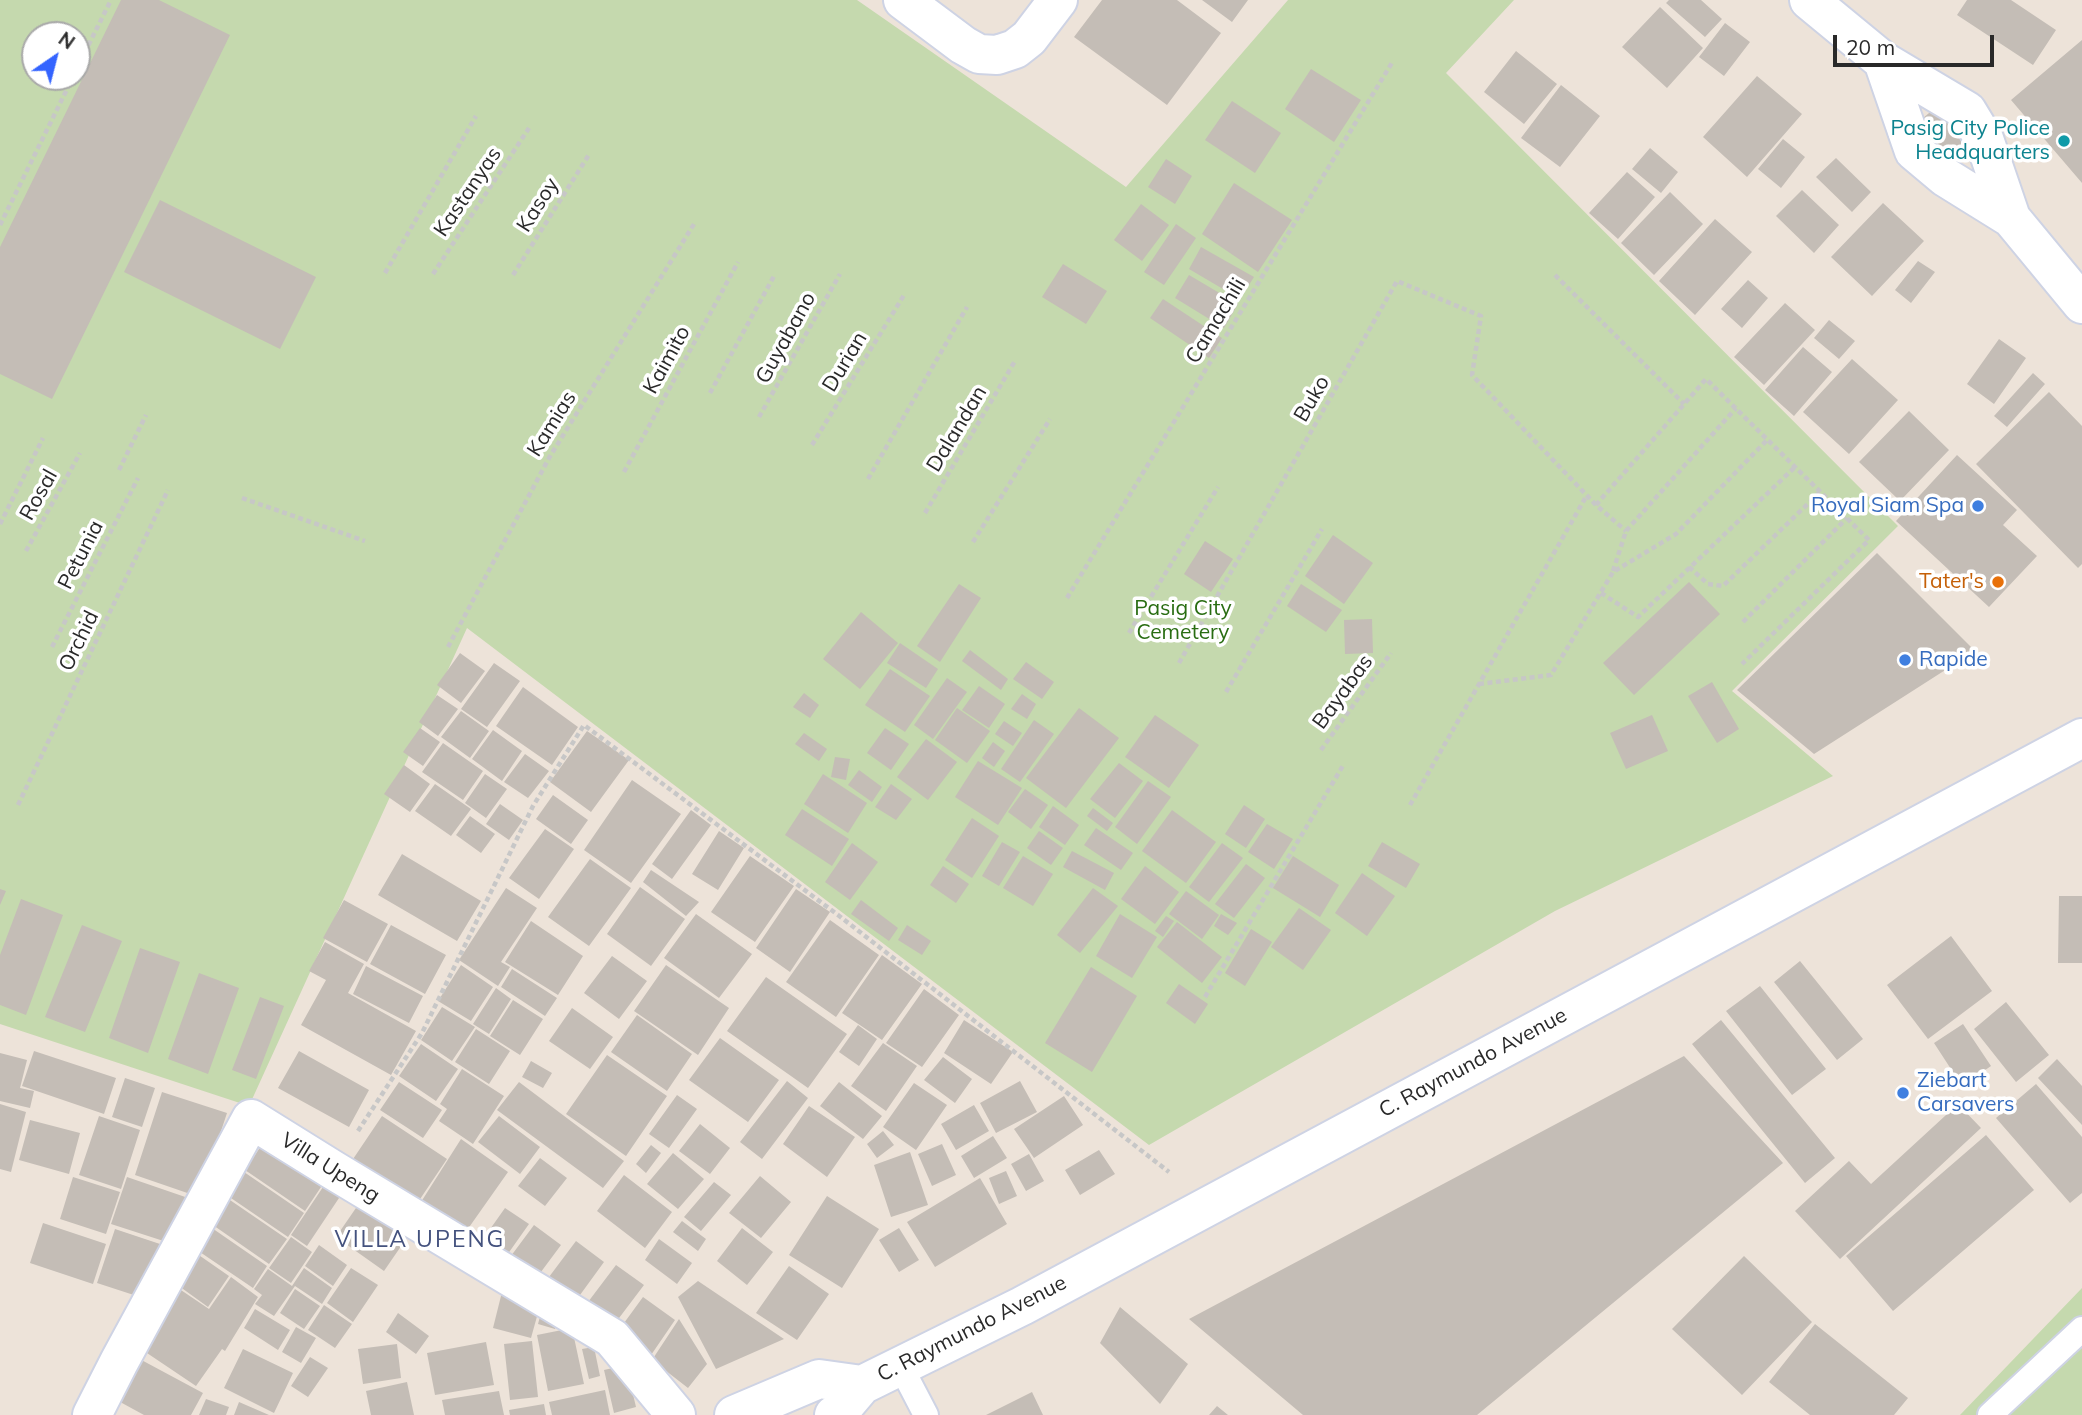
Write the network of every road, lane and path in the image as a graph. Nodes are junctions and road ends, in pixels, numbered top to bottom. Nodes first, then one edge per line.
1 (111, 0) edge
2 (903, 0) edge
3 (1058, 0) edge
4 (1809, 0) edge
5 (91, 40) edge
6 (1393, 61) dead end
7 (1883, 61) junction
8 (66, 91) edge
9 (476, 116) dead end
10 (529, 128) dead end
11 (590, 153) dead end
12 (2011, 218) junction
13 (694, 224) dead end
14 (0, 225) edge
15 (738, 262) dead end
16 (385, 273) dead end
17 (433, 274) dead end
18 (839, 274) dead end
19 (513, 275) dead end
20 (1555, 275) dead end
21 (774, 276) dead end
22 (904, 295) dead end
23 (2082, 304) edge
24 (967, 307) dead end
25 (1016, 361) dead end
26 (710, 393) dead end
27 (1684, 404) junction
28 (1736, 408) junction
29 (146, 415) dead end
30 (760, 417) dead end
31 (1050, 419) dead end
32 (43, 438) dead end
33 (1768, 439) junction
34 (812, 445) dead end
35 (80, 453) dead end
36 (1795, 467) junction
37 (120, 470) dead end
38 (624, 472) dead end
39 (138, 478) dead end
40 (868, 479) dead end
41 (1218, 487) dead end
42 (169, 490) dead end
43 (1821, 491) junction
44 (1587, 495) junction
45 (242, 498) dead end
46 (1596, 505) junction
47 (925, 513) dead end
48 (1847, 518) junction
49 (0, 524) edge
50 (1322, 529) dead end
51 (1626, 531) junction
52 (365, 541) dead end
53 (973, 542) dead end
54 (26, 551) dead end
55 (1689, 567) junction
56 (1613, 572) junction
57 (1601, 593) junction
58 (1067, 598) dead end
59 (1743, 622) dead end
60 (1129, 633) dead end
61 (52, 647) dead end
62 (448, 647) dead end
63 (1391, 653) dead end
64 (1179, 663) dead end
65 (1741, 664) dead end
66 (1479, 684) junction
67 (1226, 692) dead end
68 (2082, 738) edge
69 (1321, 750) dead end
70 (1344, 764) dead end
71 (18, 805) dead end
72 (1410, 805) dead end
73 (1205, 996) dead end
74 (1142, 1152) dead end
75 (333, 1170) junction
76 (2082, 1329) edge
77 (901, 1367) junction
78 (862, 1385) junction
79 (92, 1415) edge
80 (676, 1415) edge
81 (734, 1415) edge
82 (834, 1415) edge
83 (926, 1415) edge
84 (1990, 1415) edge

1 - 5 path
2 - 3 street
4 - 7 street
6 - 58 path, Camachili
7 - 12 street
7 - 12 street
8 - 14 path
9 - 16 path
10 - 17 path, Kastanyas
11 - 19 path, Kasoy
12 - 23 street
13 - 62 path, Kamias
15 - 38 path, Kaimito
18 - 30 path, Guyabano
20 - 27 path
21 - 26 path
22 - 34 path, Durian
24 - 40 path
25 - 47 path, Dalandan
27 - 28 path
27 - 46 path
28 - 33 path
28 - 51 path
29 - 37 path
31 - 53 path
32 - 49 path
33 - 36 path
33 - 56 path
35 - 54 path, Rosal
36 - 43 path
36 - 55 path
39 - 61 path, Petunia
41 - 60 path
42 - 71 path, Orchid
43 - 48 path
43 - 55 path
44 - 46 path
44 - 64 path, Buko
44 - 66 path
45 - 52 path
46 - 51 path
48 - 59 path
48 - 65 path
50 - 67 path
51 - 56 path
55 - 57 path
56 - 57 path
57 - 66 path
63 - 69 path, Bayabas
66 - 72 path
68 - 77 street, C. Raymundo Avenue
70 - 73 path
74 - 75 path
75 - 79 street, Villa Upeng
75 - 80 street, Villa Upeng
76 - 84 lane
77 - 78 street, C. Raymundo Avenue
77 - 83 lane
78 - 81 street, C. Raymundo Avenue
78 - 82 street, C. Raymundo Avenue

